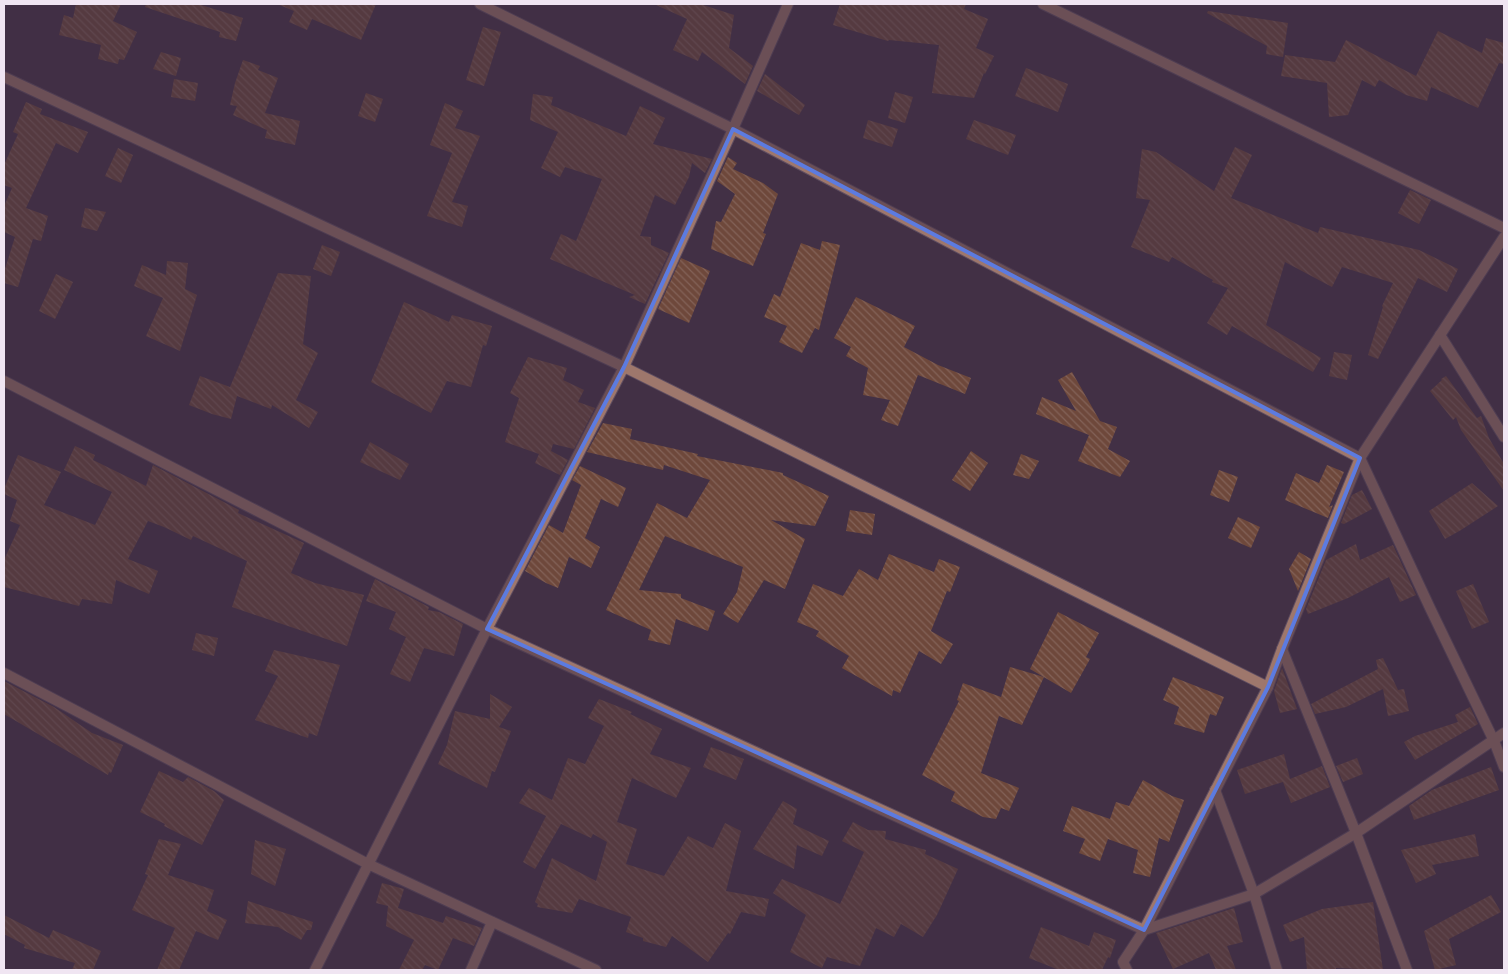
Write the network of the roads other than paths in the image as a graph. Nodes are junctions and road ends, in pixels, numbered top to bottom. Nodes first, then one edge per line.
1 (480, 4) edge
2 (788, 4) edge
3 (1043, 4) edge
4 (4, 77) edge
5 (733, 129) junction
6 (1504, 228) edge
7 (1504, 237) edge
8 (1440, 335) junction
9 (624, 367) junction
10 (4, 381) edge
11 (1504, 437) edge
12 (1360, 458) junction
13 (487, 629) junction
14 (1282, 648) junction
15 (4, 673) edge
16 (1268, 687) junction
17 (1504, 733) edge
18 (1494, 741) junction
19 (1504, 767) edge
20 (1215, 790) junction
21 (1356, 833) junction
22 (368, 864) junction
23 (1254, 894) junction
24 (492, 922) junction
25 (1144, 930) junction
26 (315, 970) edge
27 (471, 970) edge
28 (596, 970) edge
29 (1126, 970) edge
30 (1277, 970) edge
31 (1407, 970) edge

1 - 5 street
2 - 5 street
3 - 6 street
4 - 9 street
5 - 9 street
5 - 12 street
7 - 8 street
8 - 11 street
8 - 12 street
9 - 13 street
9 - 16 street
10 - 13 street
12 - 14 street
12 - 18 street
13 - 22 street
13 - 25 street
14 - 16 street
14 - 21 street
15 - 22 street
16 - 20 street
17 - 18 street
18 - 19 street
18 - 21 street
20 - 23 street
20 - 25 street
21 - 23 street
21 - 31 street
22 - 24 street
22 - 26 street
23 - 25 street
23 - 30 street
24 - 27 street
24 - 28 street
25 - 29 street

